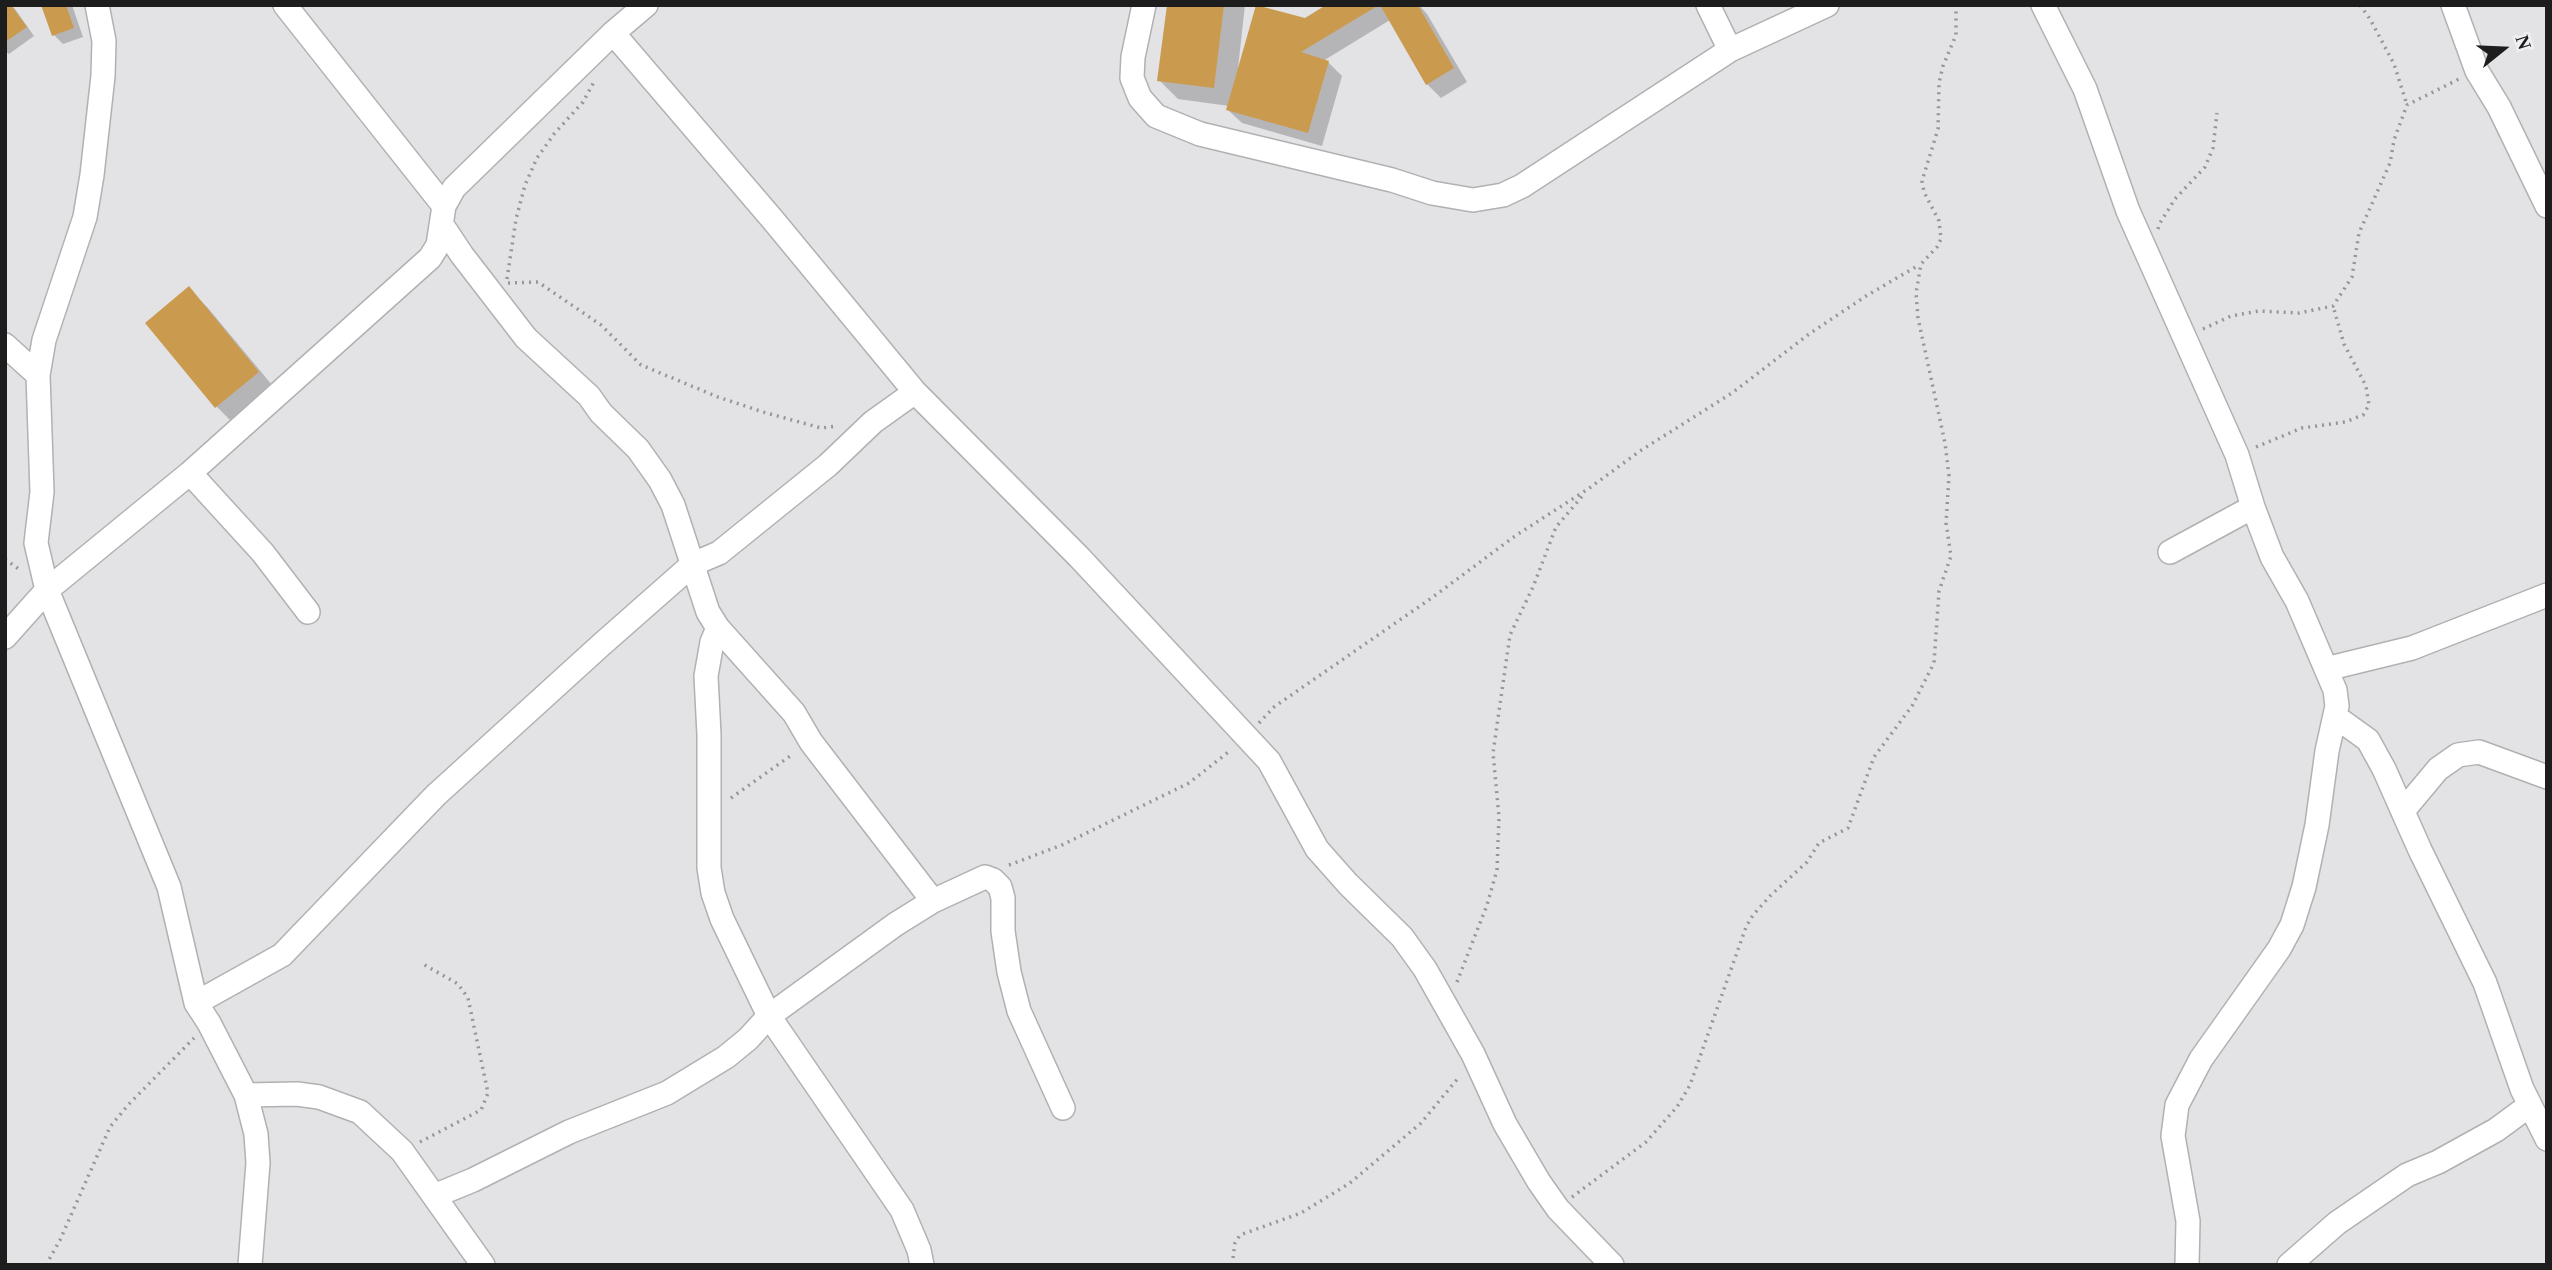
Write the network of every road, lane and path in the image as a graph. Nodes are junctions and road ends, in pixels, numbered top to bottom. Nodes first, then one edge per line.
1 (97, 5) edge
2 (285, 5) edge
3 (646, 5) edge
4 (1144, 5) edge
5 (1708, 5) edge
6 (1827, 5) edge
7 (1956, 5) edge
8 (2043, 5) edge
9 (2360, 5) edge
10 (2453, 5) edge
11 (613, 33) junction
12 (1730, 50) junction
13 (2477, 71) junction
14 (598, 72) dead end
15 (2407, 105) junction
16 (2217, 113) dead end
17 (2547, 206) edge
18 (443, 215) junction
19 (1921, 264) junction
20 (2152, 269) junction
21 (2333, 306) junction
22 (2184, 337) junction
23 (5, 345) edge
24 (38, 374) junction
25 (915, 392) junction
26 (873, 422) junction
27 (2238, 455) junction
28 (190, 473) junction
29 (1588, 489) junction
30 (2253, 507) junction
31 (2170, 552) dead end
32 (693, 564) junction
33 (47, 590) junction
34 (2547, 595) edge
35 (308, 612) dead end
36 (718, 628) junction
37 (5, 636) edge
38 (2326, 669) junction
39 (2336, 717) junction
40 (1247, 737) junction
41 (811, 742) junction
42 (2547, 777) edge
43 (2403, 811) junction
44 (709, 813) junction
45 (985, 877) junction
46 (933, 901) junction
47 (424, 964) dead end
48 (196, 1003) junction
49 (1447, 1006) junction
50 (768, 1016) junction
51 (209, 1023) junction
52 (1473, 1054) junction
53 (246, 1095) junction
54 (2530, 1105) junction
55 (1063, 1108) dead end
56 (2547, 1139) edge
57 (402, 1151) junction
58 (434, 1196) junction
59 (1558, 1209) junction
60 (47, 1265) edge
61 (250, 1265) edge
62 (483, 1265) edge
63 (922, 1265) edge
64 (1232, 1265) edge
65 (1612, 1265) edge
66 (2187, 1265) edge
67 (2289, 1265) edge

1 - 24 street
2 - 18 street
3 - 11 street
4 - 12 street
5 - 12 street
6 - 12 street
7 - 19 path
8 - 20 street
9 - 15 path
10 - 13 street
11 - 18 street
11 - 25 street
13 - 15 path
13 - 17 street
14 - 26 path
15 - 21 path
16 - 20 path
18 - 28 street
18 - 32 street
19 - 29 path
19 - 59 path
20 - 22 street
21 - 22 path
21 - 27 path
22 - 27 street
23 - 24 street
24 - 33 street
25 - 26 street
25 - 40 street
26 - 32 street
27 - 30 street
28 - 33 street
28 - 35 street
29 - 40 path
29 - 49 path
30 - 31 street
30 - 38 street
32 - 36 street
32 - 48 street
33 - 37 street
33 - 48 street
34 - 38 street
36 - 41 street
36 - 44 street
38 - 39 street
39 - 43 street
39 - 66 street
40 - 45 path
40 - 49 street
41 - 44 path
41 - 46 street
42 - 43 street
43 - 54 street
44 - 50 street
45 - 46 street
45 - 55 street
46 - 50 street
47 - 57 path
48 - 51 street
49 - 52 street
50 - 58 street
50 - 63 street
51 - 53 street
51 - 60 path
52 - 59 street
52 - 64 path
53 - 57 street
53 - 61 street
54 - 56 street
54 - 67 street
57 - 58 street
58 - 62 street
59 - 65 street

